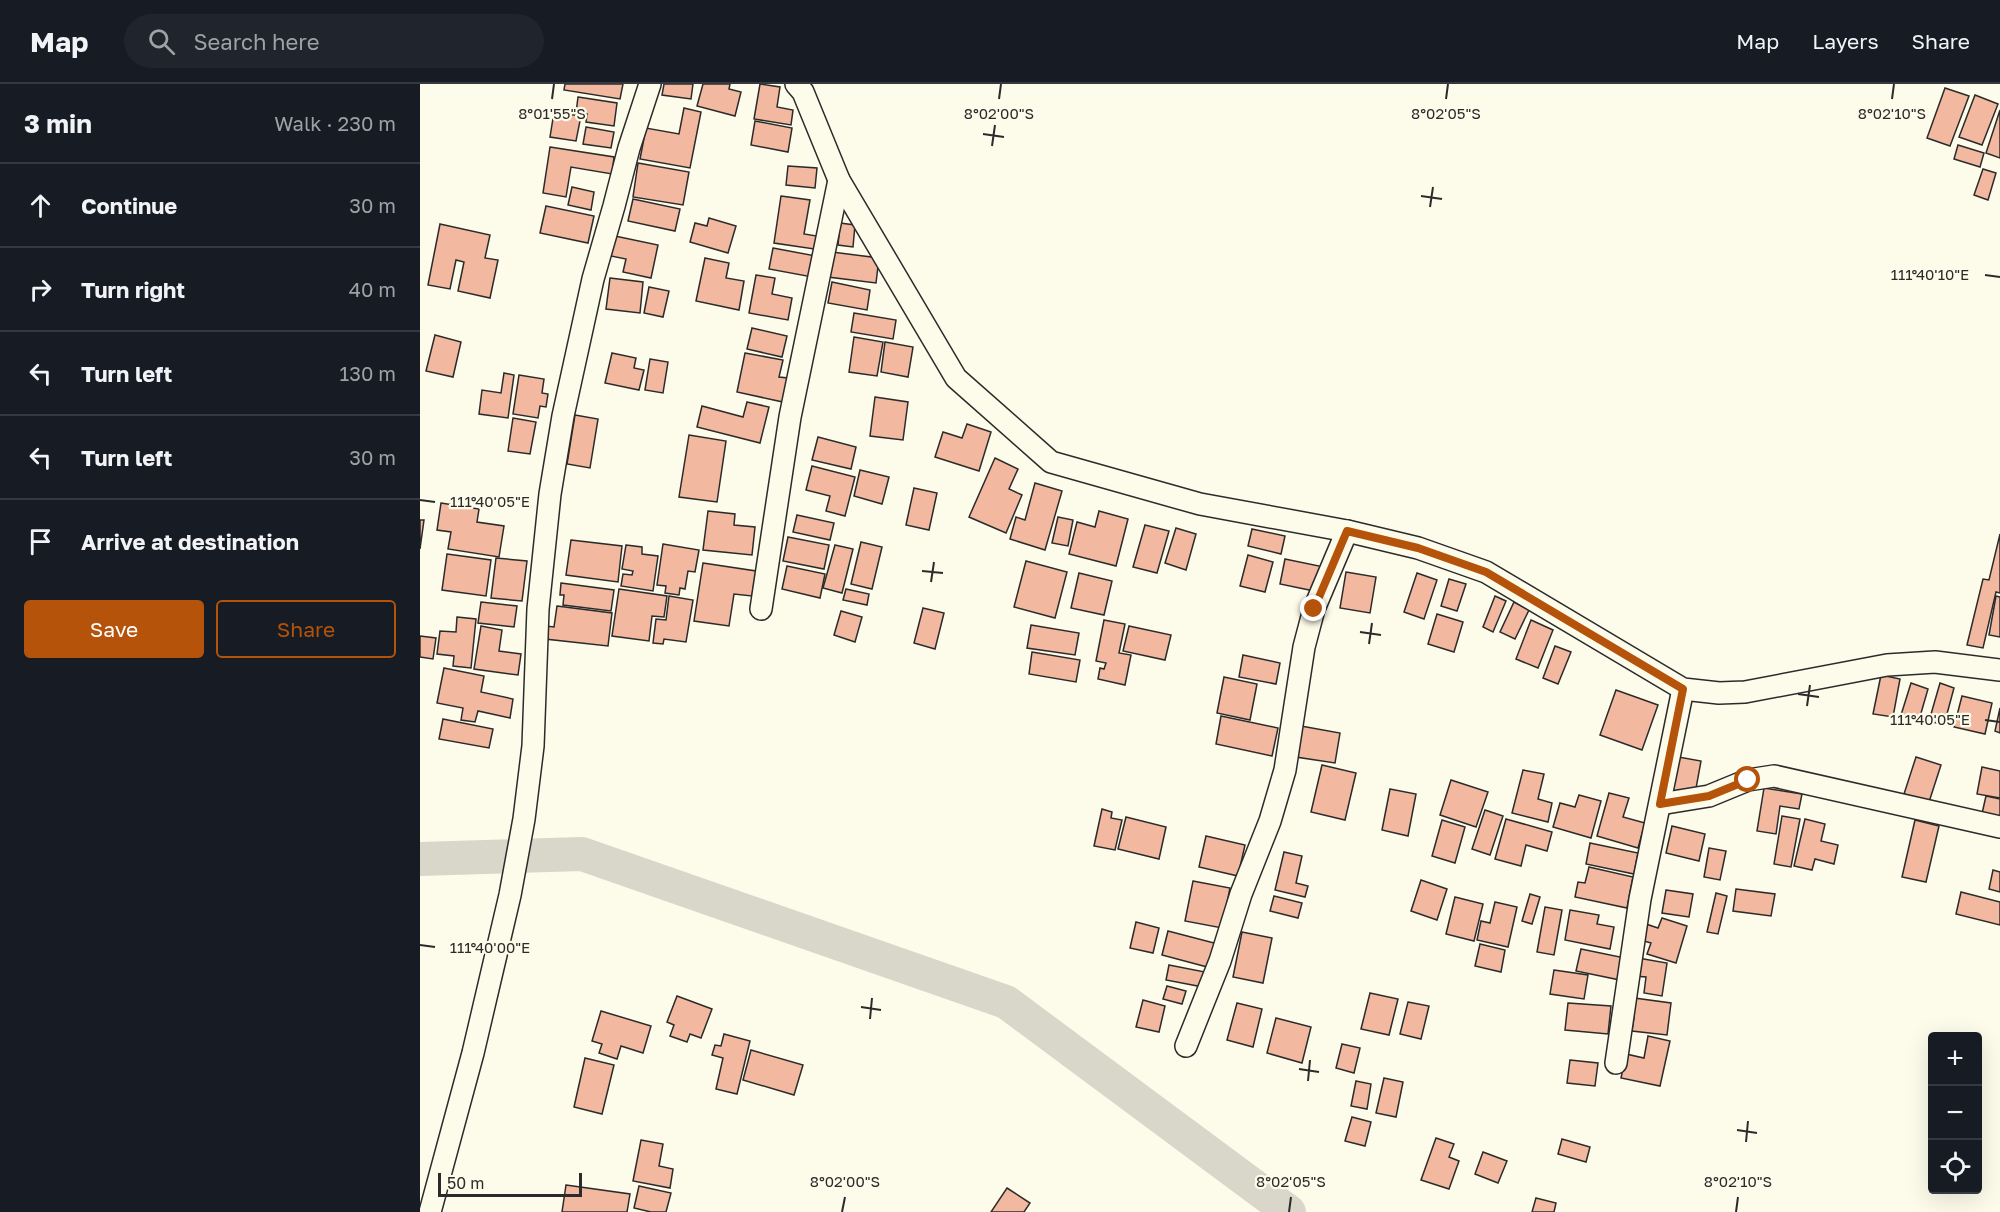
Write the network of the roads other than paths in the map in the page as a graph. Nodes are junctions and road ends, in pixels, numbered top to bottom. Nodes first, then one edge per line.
1 (650, 84) edge
2 (796, 84) edge
3 (839, 180) junction
4 (1347, 531) junction
5 (760, 609) dead end
6 (2000, 670) edge
7 (1683, 689) junction
8 (1660, 804) junction
9 (2000, 827) edge
10 (1186, 1046) dead end
11 (1616, 1062) dead end
12 (430, 1212) edge

1 - 12 street
2 - 3 street
3 - 4 street
3 - 5 street
4 - 7 street
4 - 10 street
6 - 7 street
7 - 8 street
8 - 9 street
8 - 11 street

